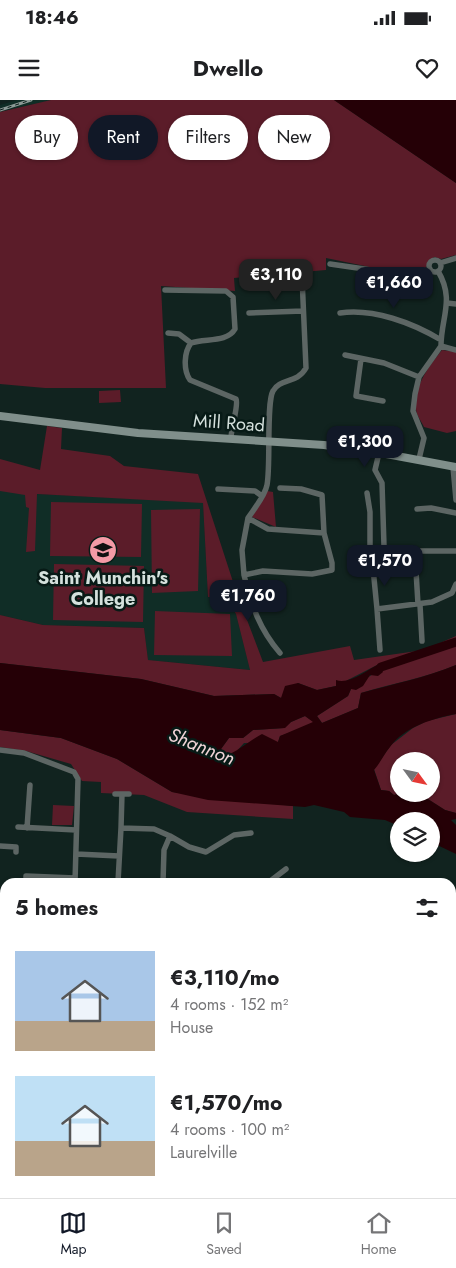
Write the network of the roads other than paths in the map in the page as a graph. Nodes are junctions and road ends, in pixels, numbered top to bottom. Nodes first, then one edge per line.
1 (456, 258) edge
2 (440, 263) junction
3 (330, 264) dead end
4 (430, 270) junction
5 (438, 271) junction
6 (302, 277) dead end
7 (165, 290) dead end
8 (447, 303) junction
9 (456, 304) edge
10 (303, 311) junction
11 (340, 312) dead end
12 (249, 313) dead end
13 (168, 333) dead end
14 (191, 342) junction
15 (441, 343) junction
16 (456, 350) edge
17 (345, 355) dead end
18 (361, 359) junction
19 (419, 377) junction
20 (383, 401) dead end
21 (0, 416) edge
22 (231, 438) junction
23 (271, 441) junction
24 (378, 453) junction
25 (419, 460) junction
26 (455, 467) edge
27 (280, 488) dead end
28 (218, 489) dead end
29 (367, 493) dead end
30 (262, 496) junction
31 (456, 500) edge
32 (417, 509) dead end
33 (456, 514) edge
34 (248, 518) junction
35 (324, 533) junction
36 (415, 551) dead end
37 (456, 551) edge
38 (373, 568) dead end
39 (416, 571) dead end
40 (244, 576) junction
41 (456, 584) edge
42 (452, 593) junction
43 (456, 600) edge
44 (419, 604) junction
45 (377, 609) junction
46 (422, 641) dead end
47 (380, 650) dead end
48 (280, 654) dead end
49 (0, 750) edge
50 (30, 785) dead end
51 (129, 794) dead end
52 (18, 827) dead end
53 (27, 828) junction
54 (121, 828) junction
55 (76, 830) junction
56 (251, 833) dead end
57 (170, 836) junction
58 (0, 846) edge
59 (16, 852) dead end
60 (76, 854) junction
61 (119, 856) junction
62 (286, 869) dead end
63 (26, 876) edge
64 (50, 878) edge
65 (75, 878) edge
66 (118, 878) edge
67 (163, 878) edge
68 (273, 878) edge

1 - 2 street
2 - 4 street
2 - 5 street
3 - 4 street
4 - 5 street
5 - 8 street
6 - 10 street
7 - 14 street
8 - 9 street
8 - 15 street
10 - 12 street
10 - 23 street
11 - 15 street
13 - 14 street
14 - 22 street
15 - 16 street
15 - 19 street
17 - 18 street
18 - 19 street
18 - 20 street
19 - 25 street
21 - 22 street, Mill Road
22 - 23 street, Mill Road
23 - 24 street, Mill Road
23 - 30 street
24 - 25 street, Mill Road
24 - 29 street
25 - 26 street, Mill Road
26 - 31 street
27 - 35 street
28 - 30 street
30 - 34 street
32 - 33 street
34 - 35 street
34 - 40 street
35 - 40 street
36 - 37 street
38 - 45 street
39 - 44 street
40 - 48 street
41 - 42 street
42 - 43 street
42 - 44 street
44 - 45 street
44 - 46 street
45 - 47 street
49 - 55 street
50 - 53 street
51 - 54 street
52 - 53 street
53 - 55 street
54 - 57 street
54 - 61 street
55 - 60 street
56 - 57 street
57 - 67 street
58 - 59 street
60 - 61 street
60 - 65 street
61 - 66 street
62 - 68 street
63 - 64 street

